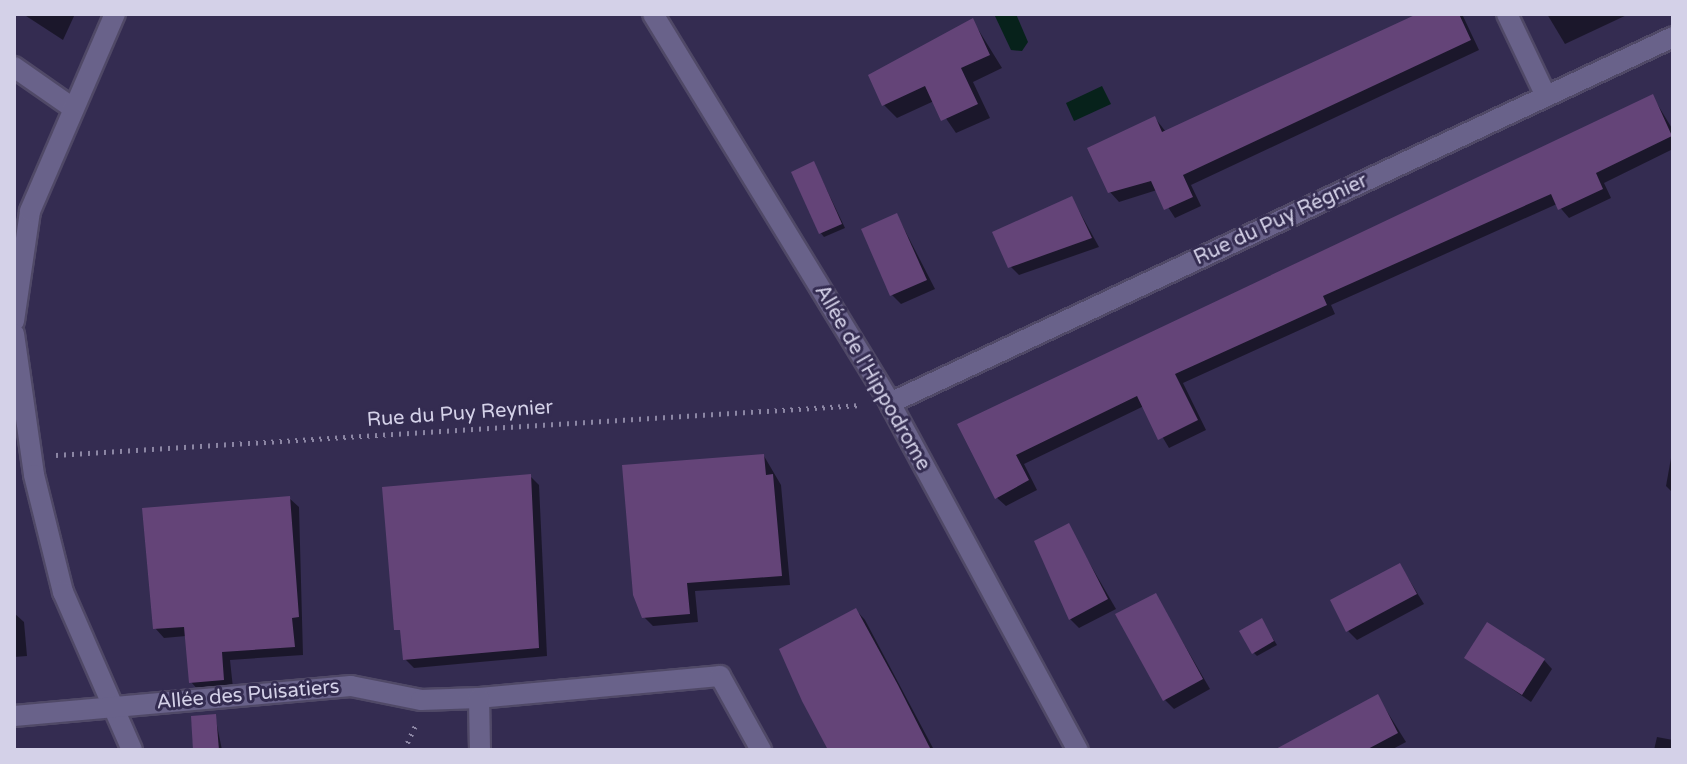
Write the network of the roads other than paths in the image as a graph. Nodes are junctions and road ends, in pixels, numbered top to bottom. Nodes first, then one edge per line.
1 (115, 14) edge
2 (653, 14) edge
3 (1507, 14) edge
4 (1673, 37) edge
5 (14, 67) edge
6 (1546, 96) junction
7 (70, 106) junction
8 (14, 321) edge
9 (14, 334) edge
10 (890, 403) junction
11 (27, 469) edge
12 (479, 698) junction
13 (108, 707) junction
14 (14, 716) edge
15 (132, 750) edge
16 (480, 750) edge
17 (761, 750) edge
18 (1078, 750) edge

1 - 7 street
2 - 10 street, Allée de l'Hippodrome
3 - 6 street
4 - 6 street, Rue du Puy Régnier
5 - 7 street
6 - 10 street, Rue du Puy Régnier
7 - 8 street
9 - 11 street
10 - 18 street, Allée de l'Hippodrome
11 - 13 street
12 - 13 street, Allée des Puisatiers
12 - 16 street
12 - 17 street, Allée des Puisatiers
13 - 14 street, Allée des Puisatiers
13 - 15 street

